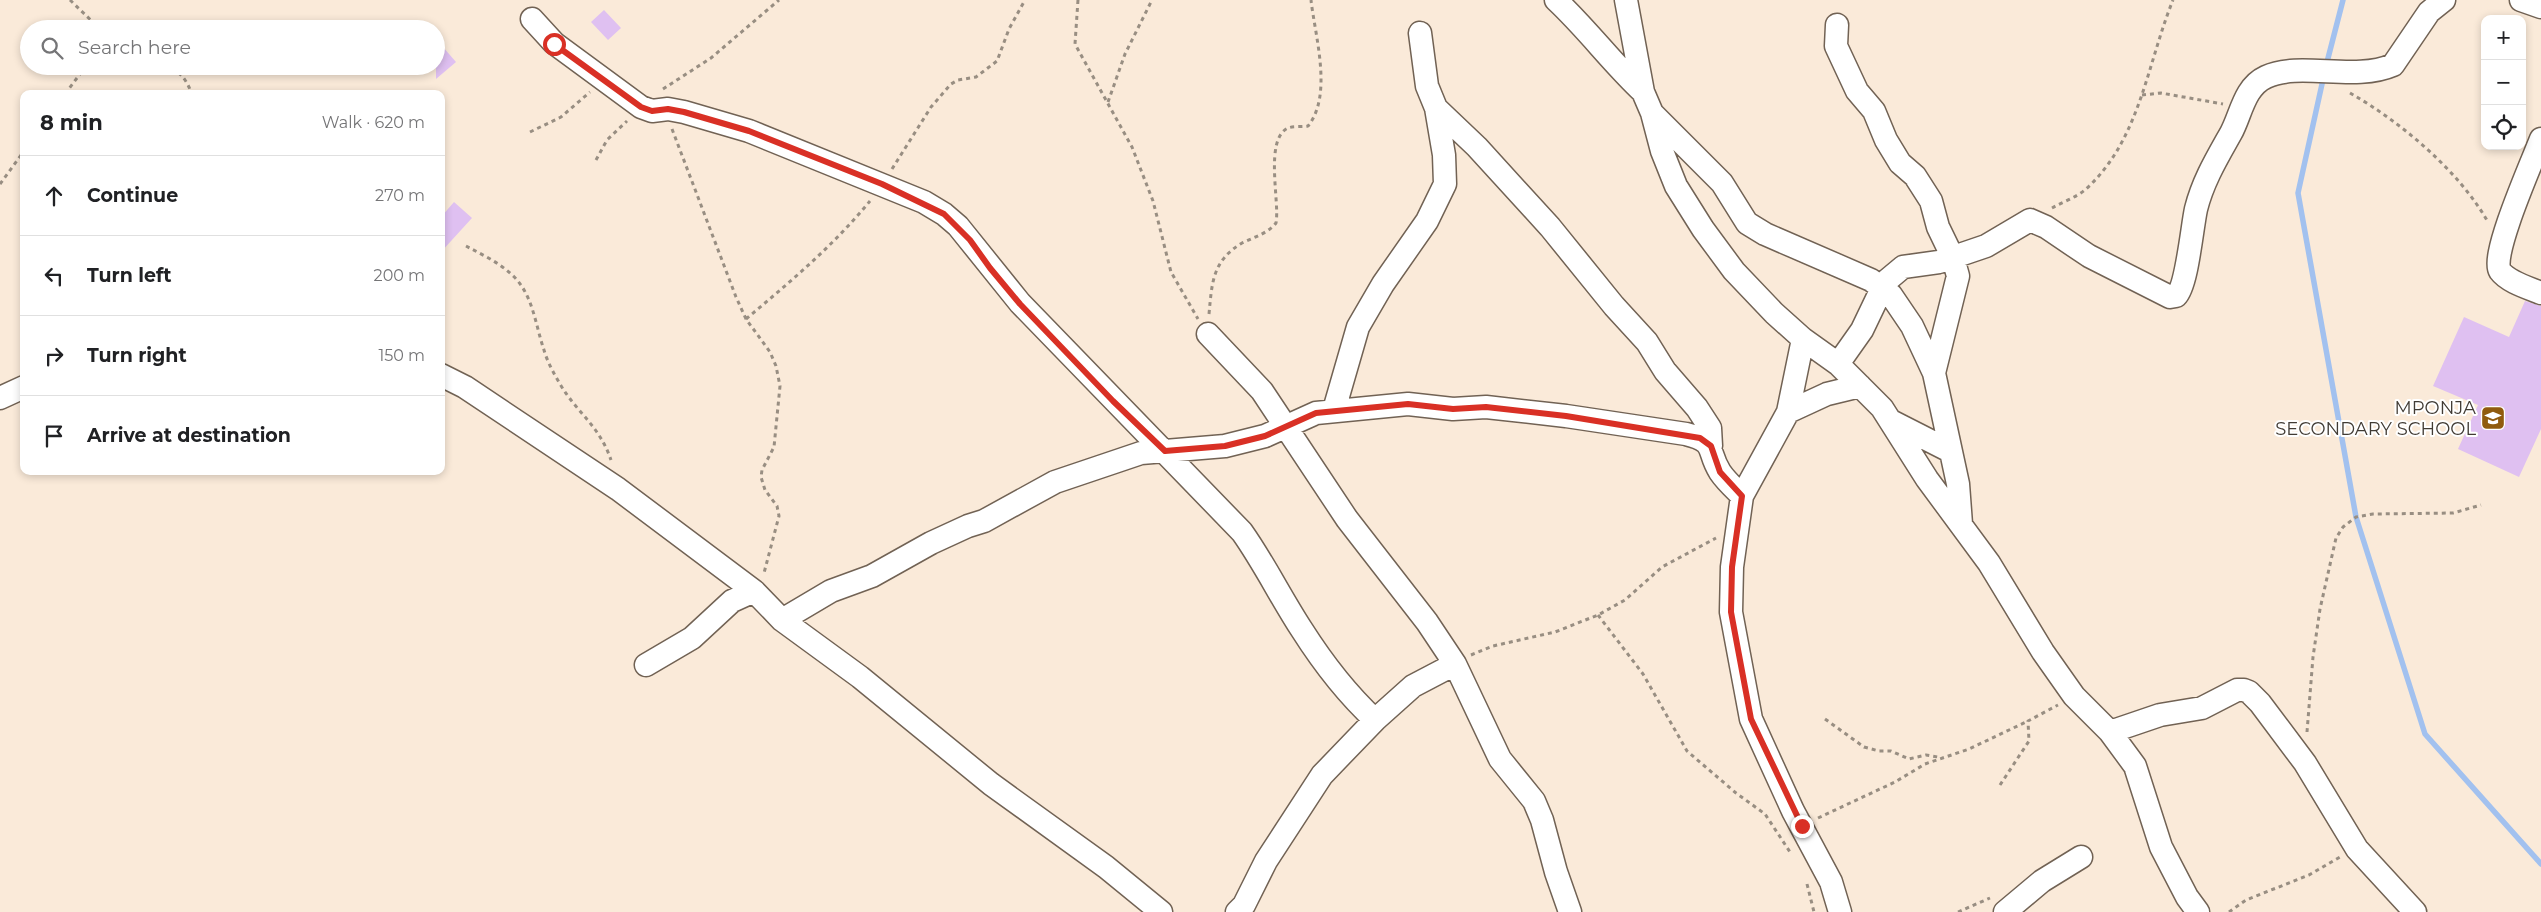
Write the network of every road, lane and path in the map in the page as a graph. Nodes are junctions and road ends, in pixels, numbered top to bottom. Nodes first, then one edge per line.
1 (70, 0) edge
2 (780, 0) edge
3 (1025, 0) edge
4 (1078, 0) edge
5 (1152, 0) edge
6 (1311, 0) edge
7 (1556, 0) edge
8 (1626, 0) edge
9 (2173, 0) edge
10 (2444, 0) edge
11 (2522, 0) edge
12 (2541, 6) edge
13 (532, 18) dead end
14 (91, 20) edge
15 (1837, 25) dead end
16 (1420, 32) dead end
17 (2324, 72) junction
18 (80, 75) edge
19 (182, 75) edge
20 (604, 78) junction
21 (69, 90) edge
22 (190, 90) edge
23 (1643, 92) junction
24 (2142, 95) junction
25 (1108, 102) junction
26 (1436, 108) junction
27 (647, 109) junction
28 (1652, 113) junction
29 (2239, 113) junction
30 (530, 132) dead end
31 (2541, 139) edge
32 (20, 156) edge
33 (596, 160) dead end
34 (0, 184) edge
35 (882, 184) junction
36 (2030, 220) junction
37 (1938, 227) junction
38 (466, 246) dead end
39 (2499, 256) junction
40 (1953, 258) junction
41 (1921, 265) junction
42 (1883, 289) junction
43 (2541, 293) edge
44 (746, 319) junction
45 (1208, 334) junction
46 (1804, 339) junction
47 (1838, 364) junction
48 (1934, 373) junction
49 (445, 377) edge
50 (1860, 386) junction
51 (20, 390) edge
52 (0, 398) edge
53 (1334, 410) junction
54 (1788, 412) junction
55 (1891, 421) junction
56 (1285, 427) junction
57 (1711, 446) junction
58 (1165, 451) junction
59 (1950, 451) junction
60 (618, 489) junction
61 (1740, 505) junction
62 (2481, 505) dead end
63 (1961, 524) junction
64 (754, 591) junction
65 (1598, 615) junction
66 (782, 620) junction
67 (1455, 664) junction
68 (646, 665) dead end
69 (2074, 696) junction
70 (1825, 719) dead end
71 (1375, 720) junction
72 (2028, 721) junction
73 (2110, 732) junction
74 (1942, 757) junction
75 (2305, 763) junction
76 (2000, 785) dead end
77 (1802, 826) junction
78 (1794, 857) dead end
79 (2081, 857) dead end
80 (2365, 858) junction
81 (1806, 881) dead end
82 (1161, 912) edge
83 (1237, 912) edge
84 (1570, 912) edge
85 (1814, 912) edge
86 (1840, 912) edge
87 (2005, 912) edge
88 (2198, 912) edge
89 (2230, 912) edge
90 (2415, 912) edge

1 - 14 path
2 - 27 path
3 - 35 path
4 - 25 path
5 - 25 path
6 - 45 path
7 - 23 street
8 - 23 street
9 - 24 path
10 - 17 street
11 - 12 street
13 - 20 street
15 - 37 street
16 - 26 street
17 - 29 street
17 - 39 path
18 - 21 path
19 - 22 path
20 - 27 street
20 - 30 path
23 - 28 street
24 - 29 path
24 - 36 path
25 - 45 path
26 - 53 street
26 - 57 street
27 - 33 path
27 - 35 street
27 - 44 path
28 - 42 street
28 - 46 street
29 - 36 street
31 - 39 street
32 - 34 path
35 - 44 path
35 - 58 street
36 - 40 street
37 - 40 street
37 - 41 street
38 - 60 path
39 - 43 street
40 - 41 street
40 - 48 street
41 - 42 street
42 - 47 street
42 - 48 street
44 - 64 path
45 - 56 street
46 - 47 street
46 - 54 street
47 - 50 street
48 - 59 street
49 - 60 street
50 - 54 street
50 - 55 street
51 - 52 street
53 - 56 street
53 - 57 street
54 - 61 street
55 - 59 street
55 - 63 street
56 - 58 street
56 - 67 street
57 - 61 street
58 - 66 street
58 - 71 street
59 - 63 street
60 - 64 street
61 - 65 path
61 - 77 street
62 - 75 path
63 - 69 street
64 - 66 street
64 - 68 street
65 - 67 path
65 - 78 path
66 - 82 street
67 - 71 street
67 - 84 street
69 - 72 path
69 - 73 street
70 - 74 path
71 - 83 street
72 - 74 path
72 - 76 path
73 - 75 street
73 - 88 street
74 - 77 path
75 - 80 street
77 - 86 street
79 - 87 street
80 - 89 path
80 - 90 street
81 - 85 path

